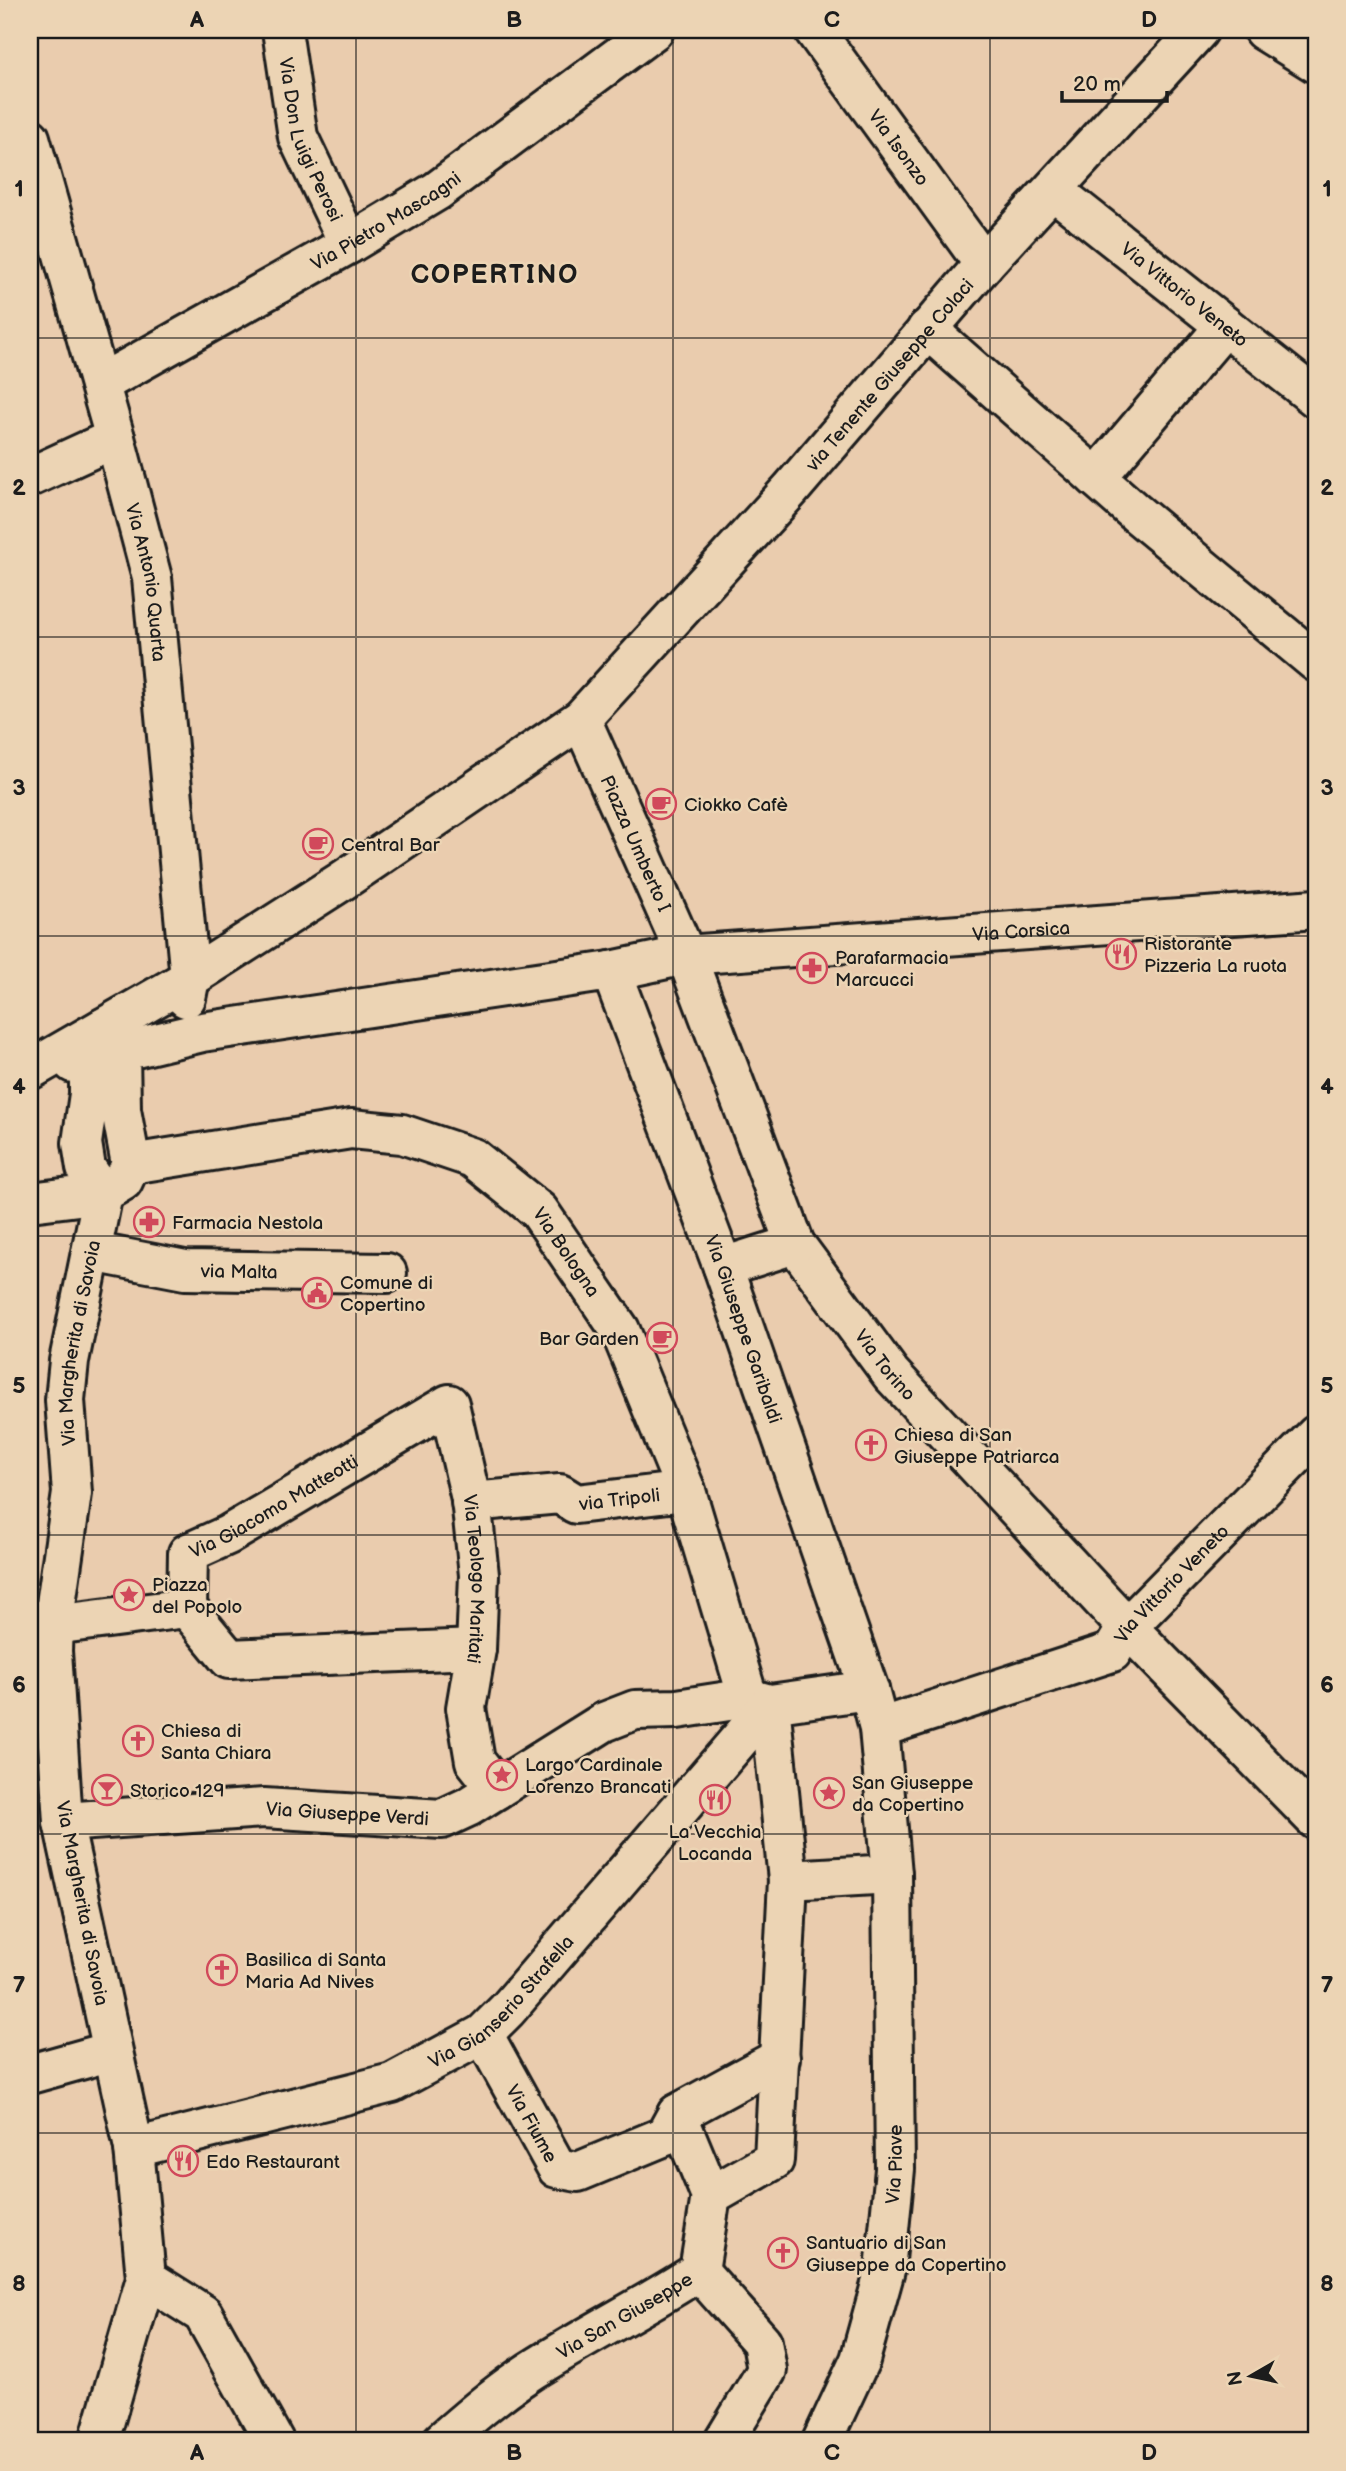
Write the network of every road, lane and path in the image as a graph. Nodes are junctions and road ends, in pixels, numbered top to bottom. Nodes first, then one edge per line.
1 (282, 30) edge
2 (653, 30) edge
3 (814, 30) edge
4 (1199, 30) edge
5 (1263, 30) edge
6 (1316, 64) edge
7 (30, 138) edge
8 (1053, 190) junction
9 (349, 244) junction
10 (984, 264) junction
11 (1225, 326) junction
12 (927, 329) junction
13 (100, 384) junction
14 (1316, 398) edge
15 (115, 438) junction
16 (30, 477) edge
17 (1096, 478) junction
18 (1316, 662) edge
19 (581, 719) junction
20 (1316, 909) edge
21 (686, 955) junction
22 (202, 970) junction
23 (611, 971) junction
24 (228, 1028) junction
25 (178, 1037) junction
26 (104, 1046) junction
27 (30, 1072) edge
28 (131, 1164) junction
29 (103, 1193) junction
30 (30, 1202) edge
31 (795, 1244) junction
32 (92, 1252) junction
33 (723, 1267) junction
34 (387, 1273) dead end
35 (449, 1404) joint
36 (1316, 1435) edge
37 (686, 1491) junction
38 (471, 1502) junction
39 (187, 1608) junction
40 (1126, 1627) junction
41 (41, 1630) edge
42 (476, 1649) junction
43 (869, 1690) junction
44 (759, 1701) junction
45 (879, 1728) junction
46 (483, 1798) junction
47 (1316, 1820) edge
48 (63, 1822) junction
49 (892, 1874) junction
50 (788, 1880) junction
51 (483, 2034) junction
52 (113, 2051) junction
53 (780, 2058) junction
54 (30, 2074) edge
55 (677, 2114) junction
56 (134, 2148) junction
57 (711, 2196) junction
58 (699, 2271) junction
59 (146, 2278) junction
60 (99, 2441) edge
61 (274, 2441) edge
62 (442, 2441) edge
63 (724, 2441) edge
64 (822, 2441) edge

1 - 9 street, Via Don Luigi Perosi
2 - 9 street, Via Pietro Mascagni
3 - 10 street, Via Isonzo
4 - 8 street, via Tenente Giuseppe Colaci
5 - 6 street
7 - 13 street, Via Antonio Quarta
8 - 10 street, via Tenente Giuseppe Colaci
8 - 11 street, Via Vittorio Veneto
9 - 13 street, Via Pietro Mascagni
10 - 12 street, via Tenente Giuseppe Colaci
11 - 14 street, Via Vittorio Veneto
11 - 17 street
12 - 17 street
12 - 19 street, via Tenente Giuseppe Colaci
13 - 15 street, Via Antonio Quarta
15 - 16 street
15 - 22 street, Via Antonio Quarta
17 - 18 street
19 - 21 street, Piazza Umberto I
19 - 22 street
20 - 21 street, Via Corsica
21 - 23 street
21 - 31 street, Via Torino
22 - 24 street
22 - 25 street, Via Antonio Quarta
22 - 26 street
23 - 24 street
23 - 33 street, Via Giuseppe Garibaldi
24 - 25 street
25 - 26 street
26 - 27 street
26 - 28 street
26 - 29 street
28 - 29 street
28 - 37 street, Via Bologna
29 - 30 street
29 - 32 street, Via Margherita di Savoia
31 - 33 street
31 - 40 street, Via Torino
32 - 34 street, via Malta
32 - 41 street, Via Margherita di Savoia
33 - 43 street, Via Giuseppe Garibaldi
35 - 38 street, Via Teologo Maritati
35 - 39 street, Via Giacomo Matteotti
36 - 40 street, Via Vittorio Veneto
37 - 38 street, via Tripoli
37 - 44 street, Via Bologna
38 - 42 street, Via Teologo Maritati
39 - 41 street
39 - 42 street
40 - 45 street, Via Vittorio Veneto
40 - 47 street, Via Torino
41 - 48 street, Via Margherita di Savoia
42 - 46 street, Via Teologo Maritati
43 - 44 street, Via Giuseppe Verdi
43 - 45 street, Via Giuseppe Garibaldi
44 - 46 street, Via Giuseppe Verdi
44 - 50 street, Via Bologna
44 - 51 street, Via Gianserio Strafella
45 - 49 street, Via Piave
46 - 48 street, Via Giuseppe Verdi
48 - 52 street, Via Margherita di Savoia
49 - 50 street
49 - 64 street, Via Piave
50 - 53 street
51 - 55 street, Via Fiume
51 - 56 street, Via Gianserio Strafella
52 - 54 street
52 - 56 street, Via Margherita di Savoia
53 - 55 street, Via Fiume
53 - 57 street
55 - 57 street
56 - 59 street, Via Margherita di Savoia
57 - 58 street, Via San Giuseppe
58 - 62 street, Via San Giuseppe
58 - 63 street
59 - 60 street, Via Margherita di Savoia
59 - 61 street

